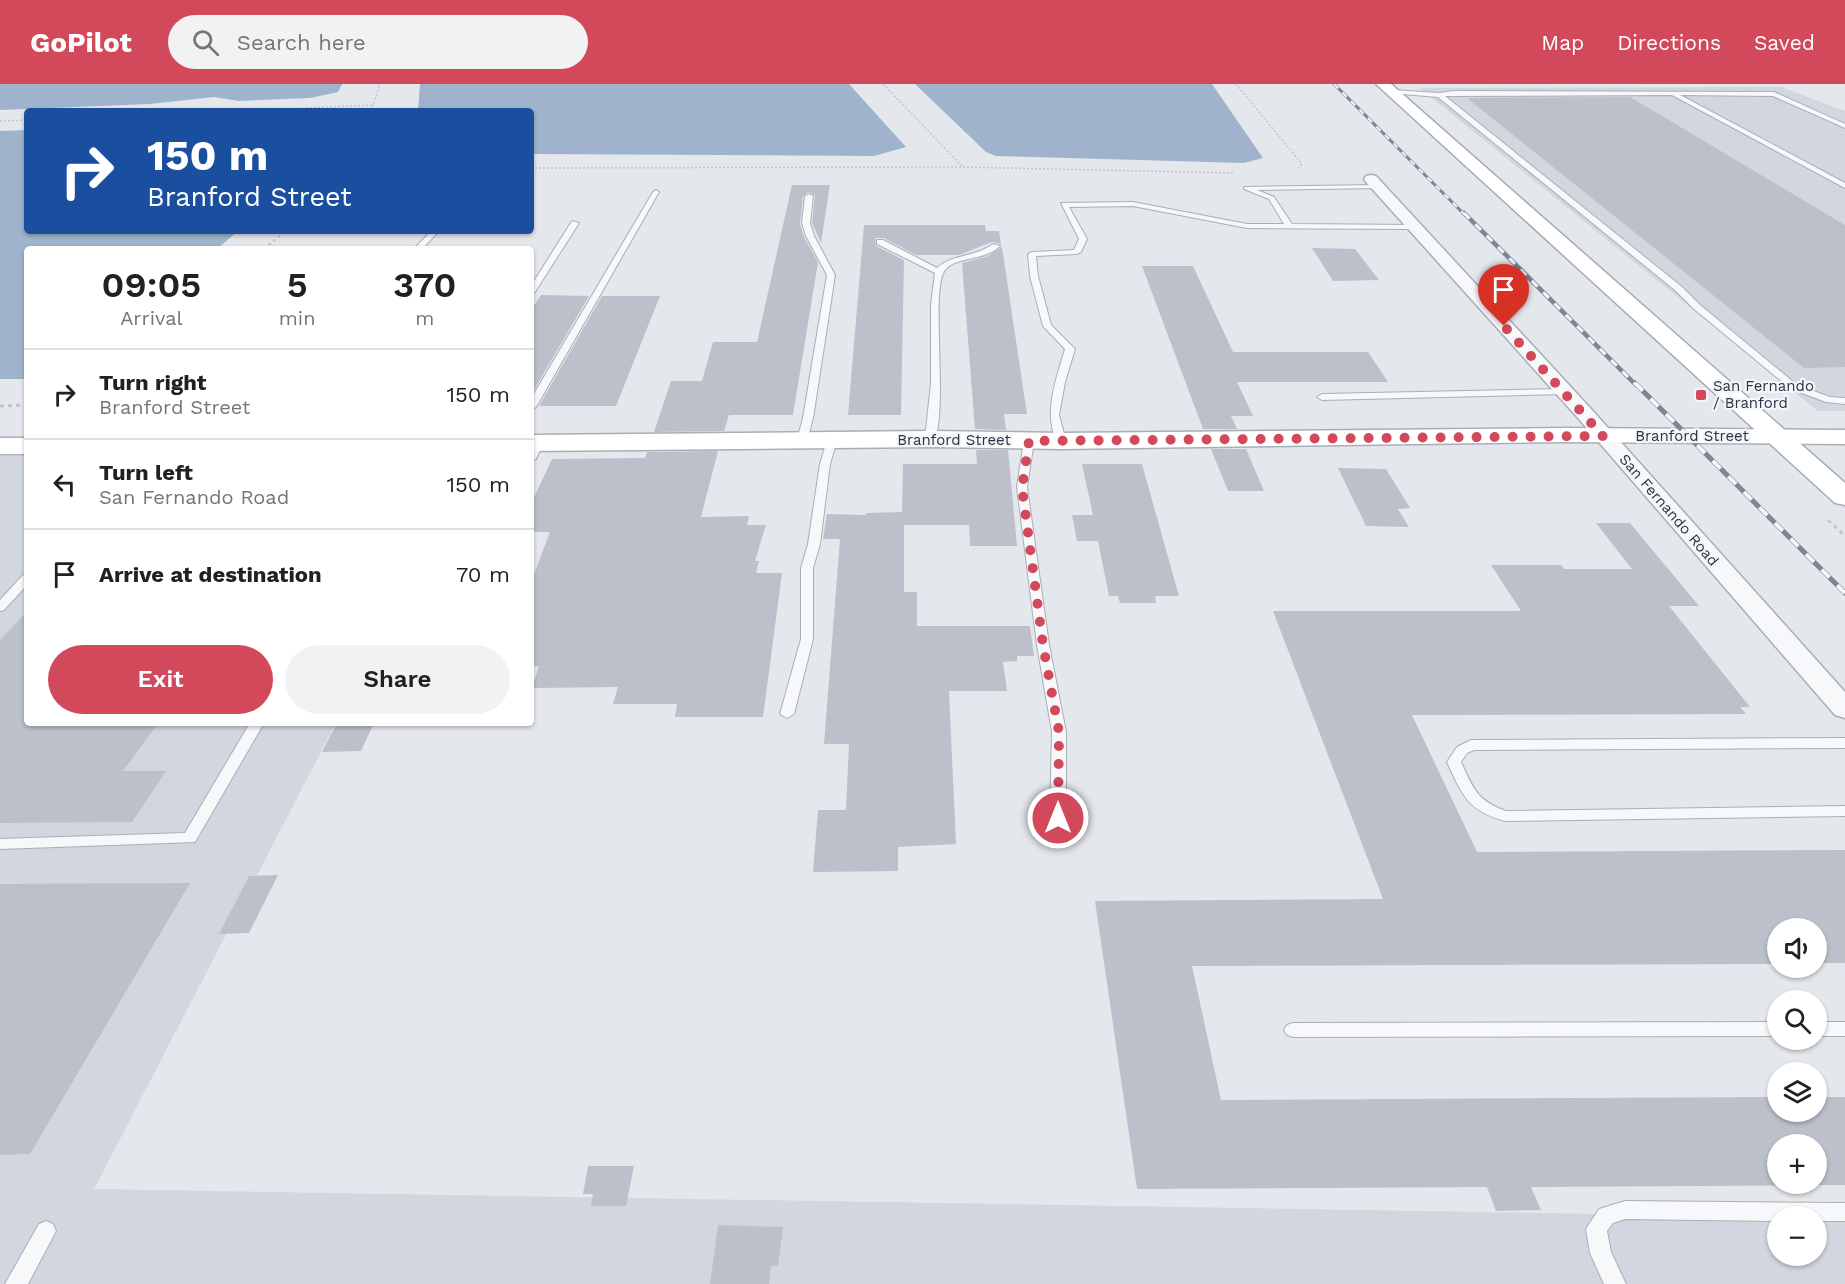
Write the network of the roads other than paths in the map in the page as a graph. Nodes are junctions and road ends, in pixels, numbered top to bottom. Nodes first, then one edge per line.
1 (1388, 88) edge
2 (1673, 93) junction
3 (1440, 95) junction
4 (1845, 126) edge
5 (1375, 183) joint
6 (1845, 186) edge
7 (656, 192) dead end
8 (809, 196) dead end
9 (575, 223) dead end
10 (1289, 226) junction
11 (1415, 227) junction
12 (432, 234) edge
13 (880, 242) dead end
14 (421, 246) edge
15 (996, 246) dead end
16 (938, 272) junction
17 (534, 287) edge
18 (1563, 392) junction
19 (1322, 397) dead end
20 (1845, 401) edge
21 (534, 402) edge
22 (1603, 436) junction
23 (1777, 437) junction
24 (1845, 437) edge
25 (930, 439) junction
26 (802, 440) junction
27 (832, 440) junction
28 (1029, 441) junction
29 (1061, 441) junction
30 (0, 446) edge
31 (24, 446) edge
32 (534, 449) edge
33 (1845, 497) edge
34 (24, 581) edge
35 (0, 607) edge
36 (1845, 710) edge
37 (788, 714) dead end
38 (255, 726) edge
39 (1845, 743) edge
40 (1845, 811) edge
41 (1058, 818) dead end
42 (0, 844) edge
43 (1767, 1029) edge
44 (1827, 1029) edge
45 (1845, 1029) edge
46 (1293, 1030) dead end
47 (1845, 1212) edge
48 (46, 1231) dead end
49 (16, 1284) edge
50 (1615, 1284) edge

1 - 3 lane
1 - 23 main road
2 - 3 lane
2 - 4 lane
2 - 6 lane
3 - 20 lane
5 - 10 lane
5 - 11 street, San Fernando Road
7 - 21 lane
8 - 26 lane
9 - 17 lane
10 - 11 lane
10 - 29 lane
11 - 18 street, San Fernando Road
12 - 14 lane
13 - 16 lane
15 - 16 lane
16 - 25 lane
18 - 19 lane
18 - 22 street, San Fernando Road
22 - 23 main road, Branford Street
22 - 29 main road, Branford Street
22 - 36 street, San Fernando Road
23 - 24 main road, Branford Street
23 - 33 main road
25 - 27 main road, Branford Street
25 - 28 main road, Branford Street
26 - 27 main road, Branford Street
26 - 32 main road, Branford Street
27 - 37 lane
28 - 29 main road, Branford Street
28 - 41 lane
30 - 31 main road
34 - 35 lane
38 - 42 lane
39 - 40 lane
43 - 46 lane
44 - 45 lane
47 - 50 lane
48 - 49 lane

